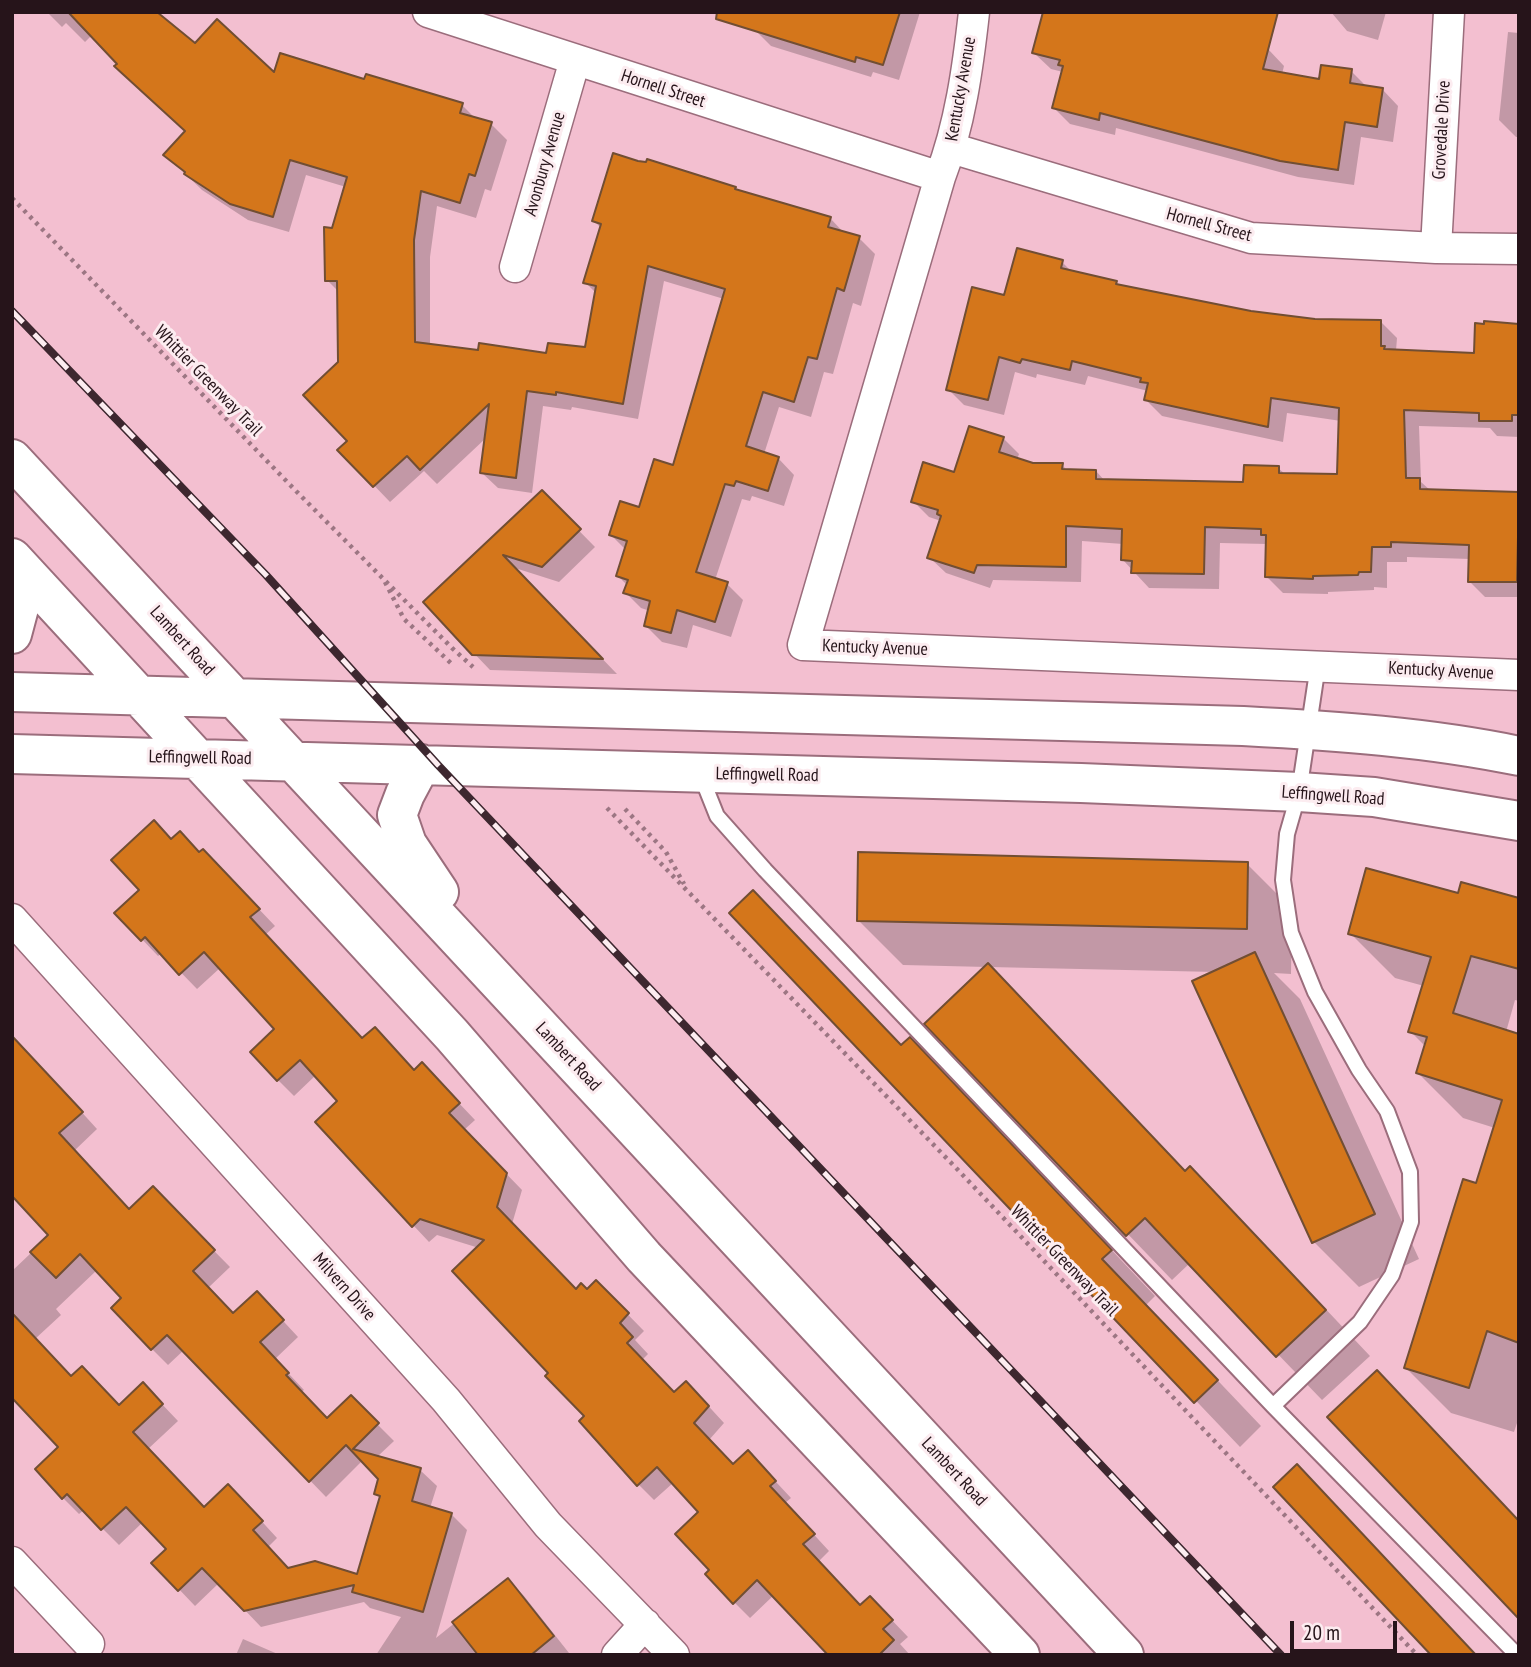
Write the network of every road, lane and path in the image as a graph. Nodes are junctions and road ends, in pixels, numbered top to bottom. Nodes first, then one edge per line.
1 (428, 12) edge
2 (974, 12) edge
3 (1449, 12) edge
4 (575, 60) junction
5 (951, 148) junction
6 (940, 177) junction
7 (12, 198) edge
8 (1436, 248) junction
9 (1519, 249) edge
10 (515, 267) dead end
11 (12, 459) edge
12 (12, 558) edge
13 (12, 579) edge
14 (385, 582) junction
15 (12, 634) edge
16 (1318, 665) junction
17 (472, 666) dead end
18 (463, 672) dead end
19 (1519, 675) edge
20 (12, 692) edge
21 (140, 696) junction
22 (233, 698) junction
23 (1308, 730) junction
24 (12, 754) edge
25 (1519, 756) edge
26 (198, 758) junction
27 (292, 760) junction
28 (421, 764) junction
29 (701, 773) junction
30 (1299, 792) junction
31 (600, 800) dead end
32 (624, 808) dead end
33 (1519, 821) edge
34 (687, 890) junction
35 (12, 919) edge
36 (497, 981) junction
37 (1273, 1406) junction
38 (12, 1562) edge
39 (645, 1624) junction
40 (89, 1644) dead end
41 (617, 1655) edge
42 (674, 1655) edge
43 (1020, 1655) edge
44 (1124, 1655) edge
45 (1417, 1655) edge
46 (1517, 1655) edge

1 - 4 street, Hornell Street
2 - 5 street, Kentucky Avenue
3 - 8 street, Grovedale Drive
4 - 6 street, Hornell Street
4 - 10 street, Avonbury Avenue
5 - 6 street, Kentucky Avenue
5 - 8 street, Hornell Street
6 - 16 street, Kentucky Avenue
7 - 14 path, Whittier Greenway Trail
8 - 9 street, Hornell Street
11 - 22 main road, Lambert Road
12 - 21 main road
13 - 15 main road
14 - 17 path, Whittier Greenway Trail
14 - 18 path, Whittier Greenway Trail
16 - 19 street, Kentucky Avenue
16 - 23 lane
20 - 21 main road
21 - 22 main road
21 - 26 main road
22 - 23 main road
22 - 27 main road, Lambert Road
23 - 25 main road
23 - 30 lane
24 - 26 main road, Leffingwell Road
26 - 27 main road, Leffingwell Road
26 - 43 main road
27 - 28 main road, Leffingwell Road
27 - 36 main road, Lambert Road
28 - 29 main road, Leffingwell Road
28 - 36 main road
29 - 30 main road, Leffingwell Road
29 - 37 lane
30 - 33 main road, Leffingwell Road
30 - 37 lane
31 - 34 path, Whittier Greenway Trail
32 - 34 path, Whittier Greenway Trail
34 - 45 path, Whittier Greenway Trail
35 - 39 street, Milvern Drive
36 - 44 main road, Lambert Road
37 - 46 lane
38 - 40 street
39 - 41 street
39 - 42 street, Milvern Drive

